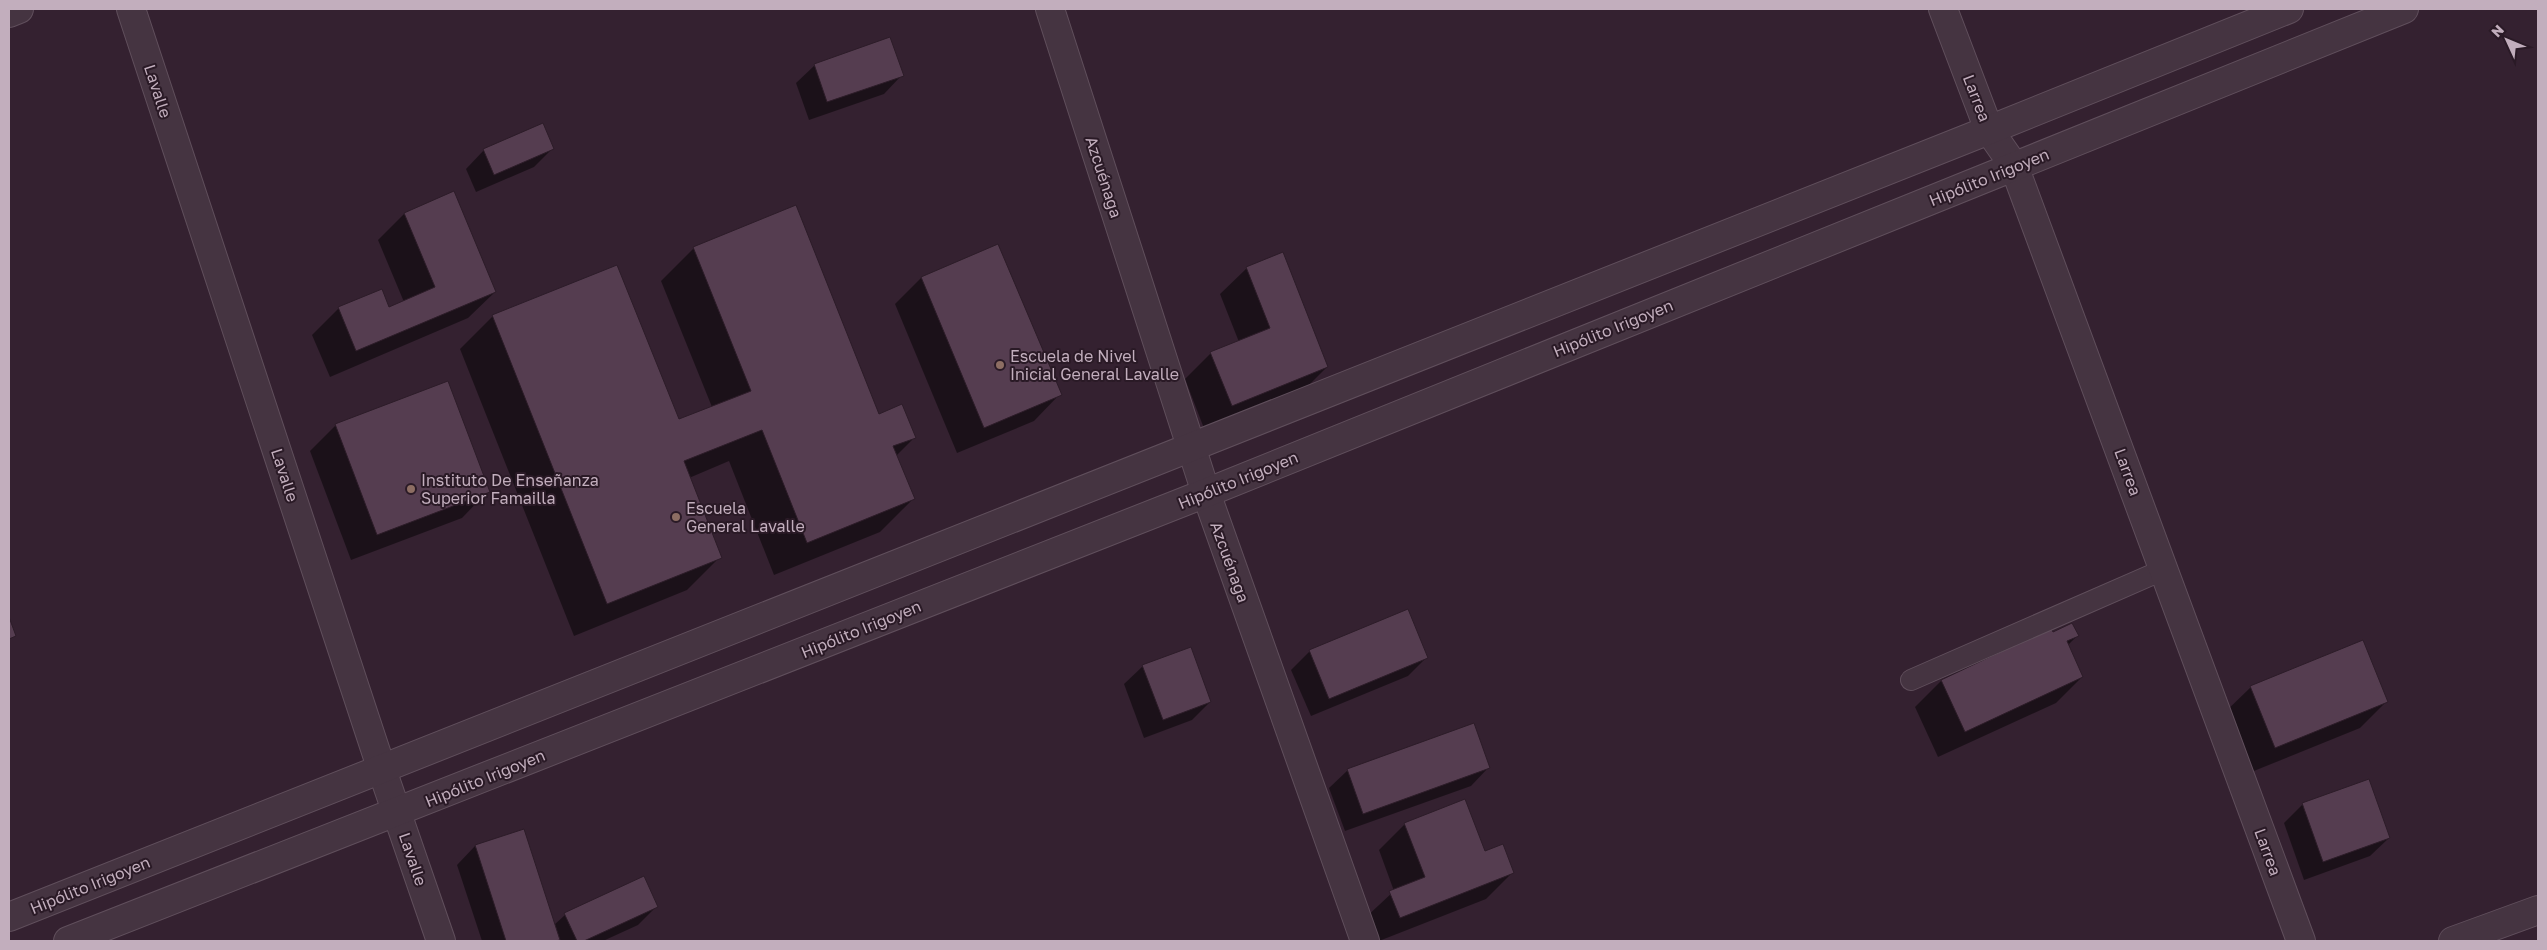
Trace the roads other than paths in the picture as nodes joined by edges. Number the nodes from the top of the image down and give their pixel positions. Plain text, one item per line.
1 (19, 9) edge
2 (131, 9) edge
3 (1050, 9) edge
4 (1943, 9) edge
5 (2289, 9) edge
6 (2404, 9) edge
7 (9, 13) edge
8 (1989, 130) junction
9 (2014, 166) junction
10 (1191, 448) junction
11 (1206, 493) junction
12 (2165, 569) junction
13 (1911, 680) dead end
14 (382, 770) junction
15 (397, 812) junction
16 (2538, 910) edge
17 (9, 917) edge
18 (68, 941) edge
19 (442, 941) edge
20 (1365, 941) edge
21 (2301, 941) edge
22 (2453, 941) edge

1 - 7 street
2 - 14 street, Lavalle
3 - 10 street, Azcuénaga
4 - 8 street, Larrea
5 - 8 street, Hipólito Irigoyen
6 - 9 street, Hipólito Irigoyen
8 - 9 street, Larrea
8 - 10 street, Hipólito Irigoyen
9 - 11 street, Hipólito Irigoyen
9 - 12 street, Larrea
10 - 11 street, Azcuénaga
10 - 14 street, Hipólito Irigoyen
11 - 15 street, Hipólito Irigoyen
11 - 20 street, Azcuénaga
12 - 13 lane
12 - 21 street, Larrea
14 - 15 street, Lavalle
14 - 17 street, Hipólito Irigoyen
15 - 18 street, Hipólito Irigoyen
15 - 19 street, Lavalle
16 - 22 street

